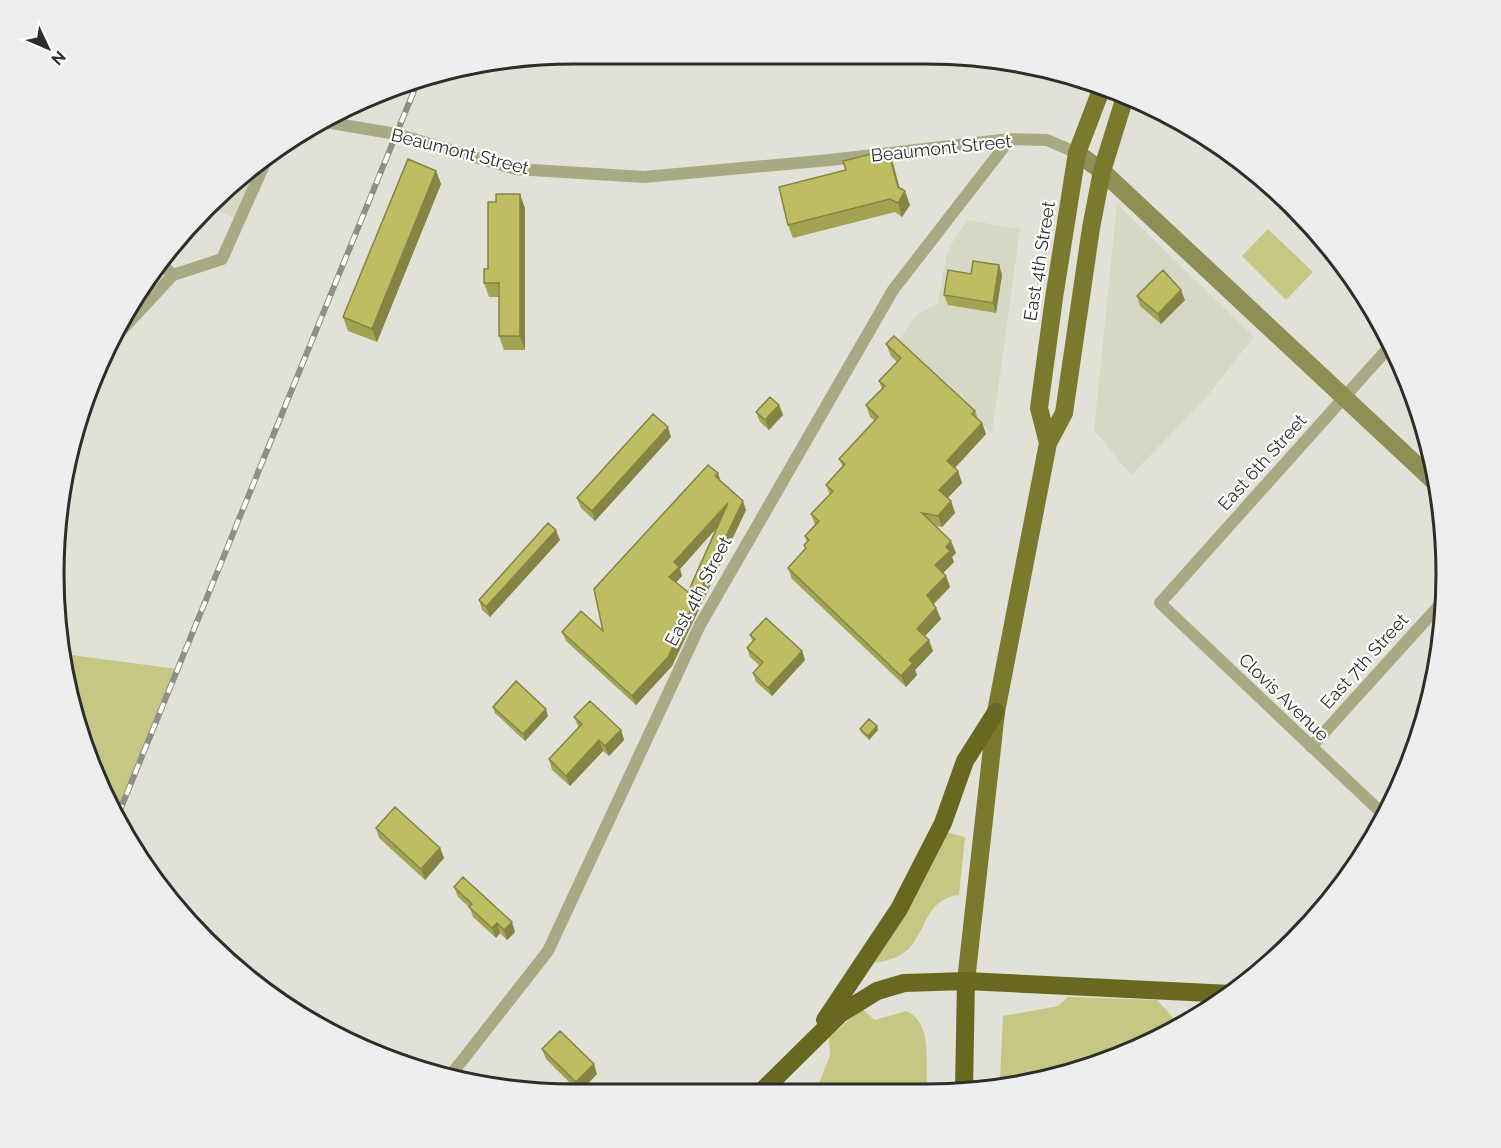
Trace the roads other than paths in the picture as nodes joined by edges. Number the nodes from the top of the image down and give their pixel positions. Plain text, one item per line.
1 (1099, 95) edge
2 (1123, 103) edge
3 (336, 124) edge
4 (1010, 139) junction
5 (1077, 153) junction
6 (1102, 171) junction
7 (261, 173) edge
8 (166, 269) edge
9 (173, 275) junction
10 (135, 316) edge
11 (1385, 351) edge
12 (1345, 395) junction
13 (1048, 443) junction
14 (1427, 474) edge
15 (1160, 603) joint
16 (1435, 609) edge
17 (996, 712) junction
18 (1311, 747) junction
19 (1378, 810) edge
20 (966, 981) junction
21 (1216, 993) edge
22 (814, 1037) junction
23 (455, 1069) edge
24 (964, 1082) edge
25 (769, 1084) edge

1 - 5 main road, East 4th Street
2 - 6 main road, East 4th Street
3 - 4 street, Beaumont Street
4 - 5 street, Beaumont Street
4 - 23 street, East 4th Street
5 - 6 street, Beaumont Street
5 - 13 main road, East 4th Street
6 - 12 street, Beaumont Street
6 - 13 main road, East 4th Street
7 - 9 street
8 - 9 street
9 - 10 street
11 - 12 street, East 6th Street
12 - 14 street, Beaumont Street
12 - 15 street, East 6th Street
13 - 17 main road, East 4th Street
15 - 18 street, Clovis Avenue
16 - 18 street, East 7th Street
17 - 20 main road, East 4th Street
17 - 22 highway
18 - 19 street, Clovis Avenue
20 - 21 highway
20 - 22 highway
20 - 24 highway, East 4th Street
22 - 25 highway

